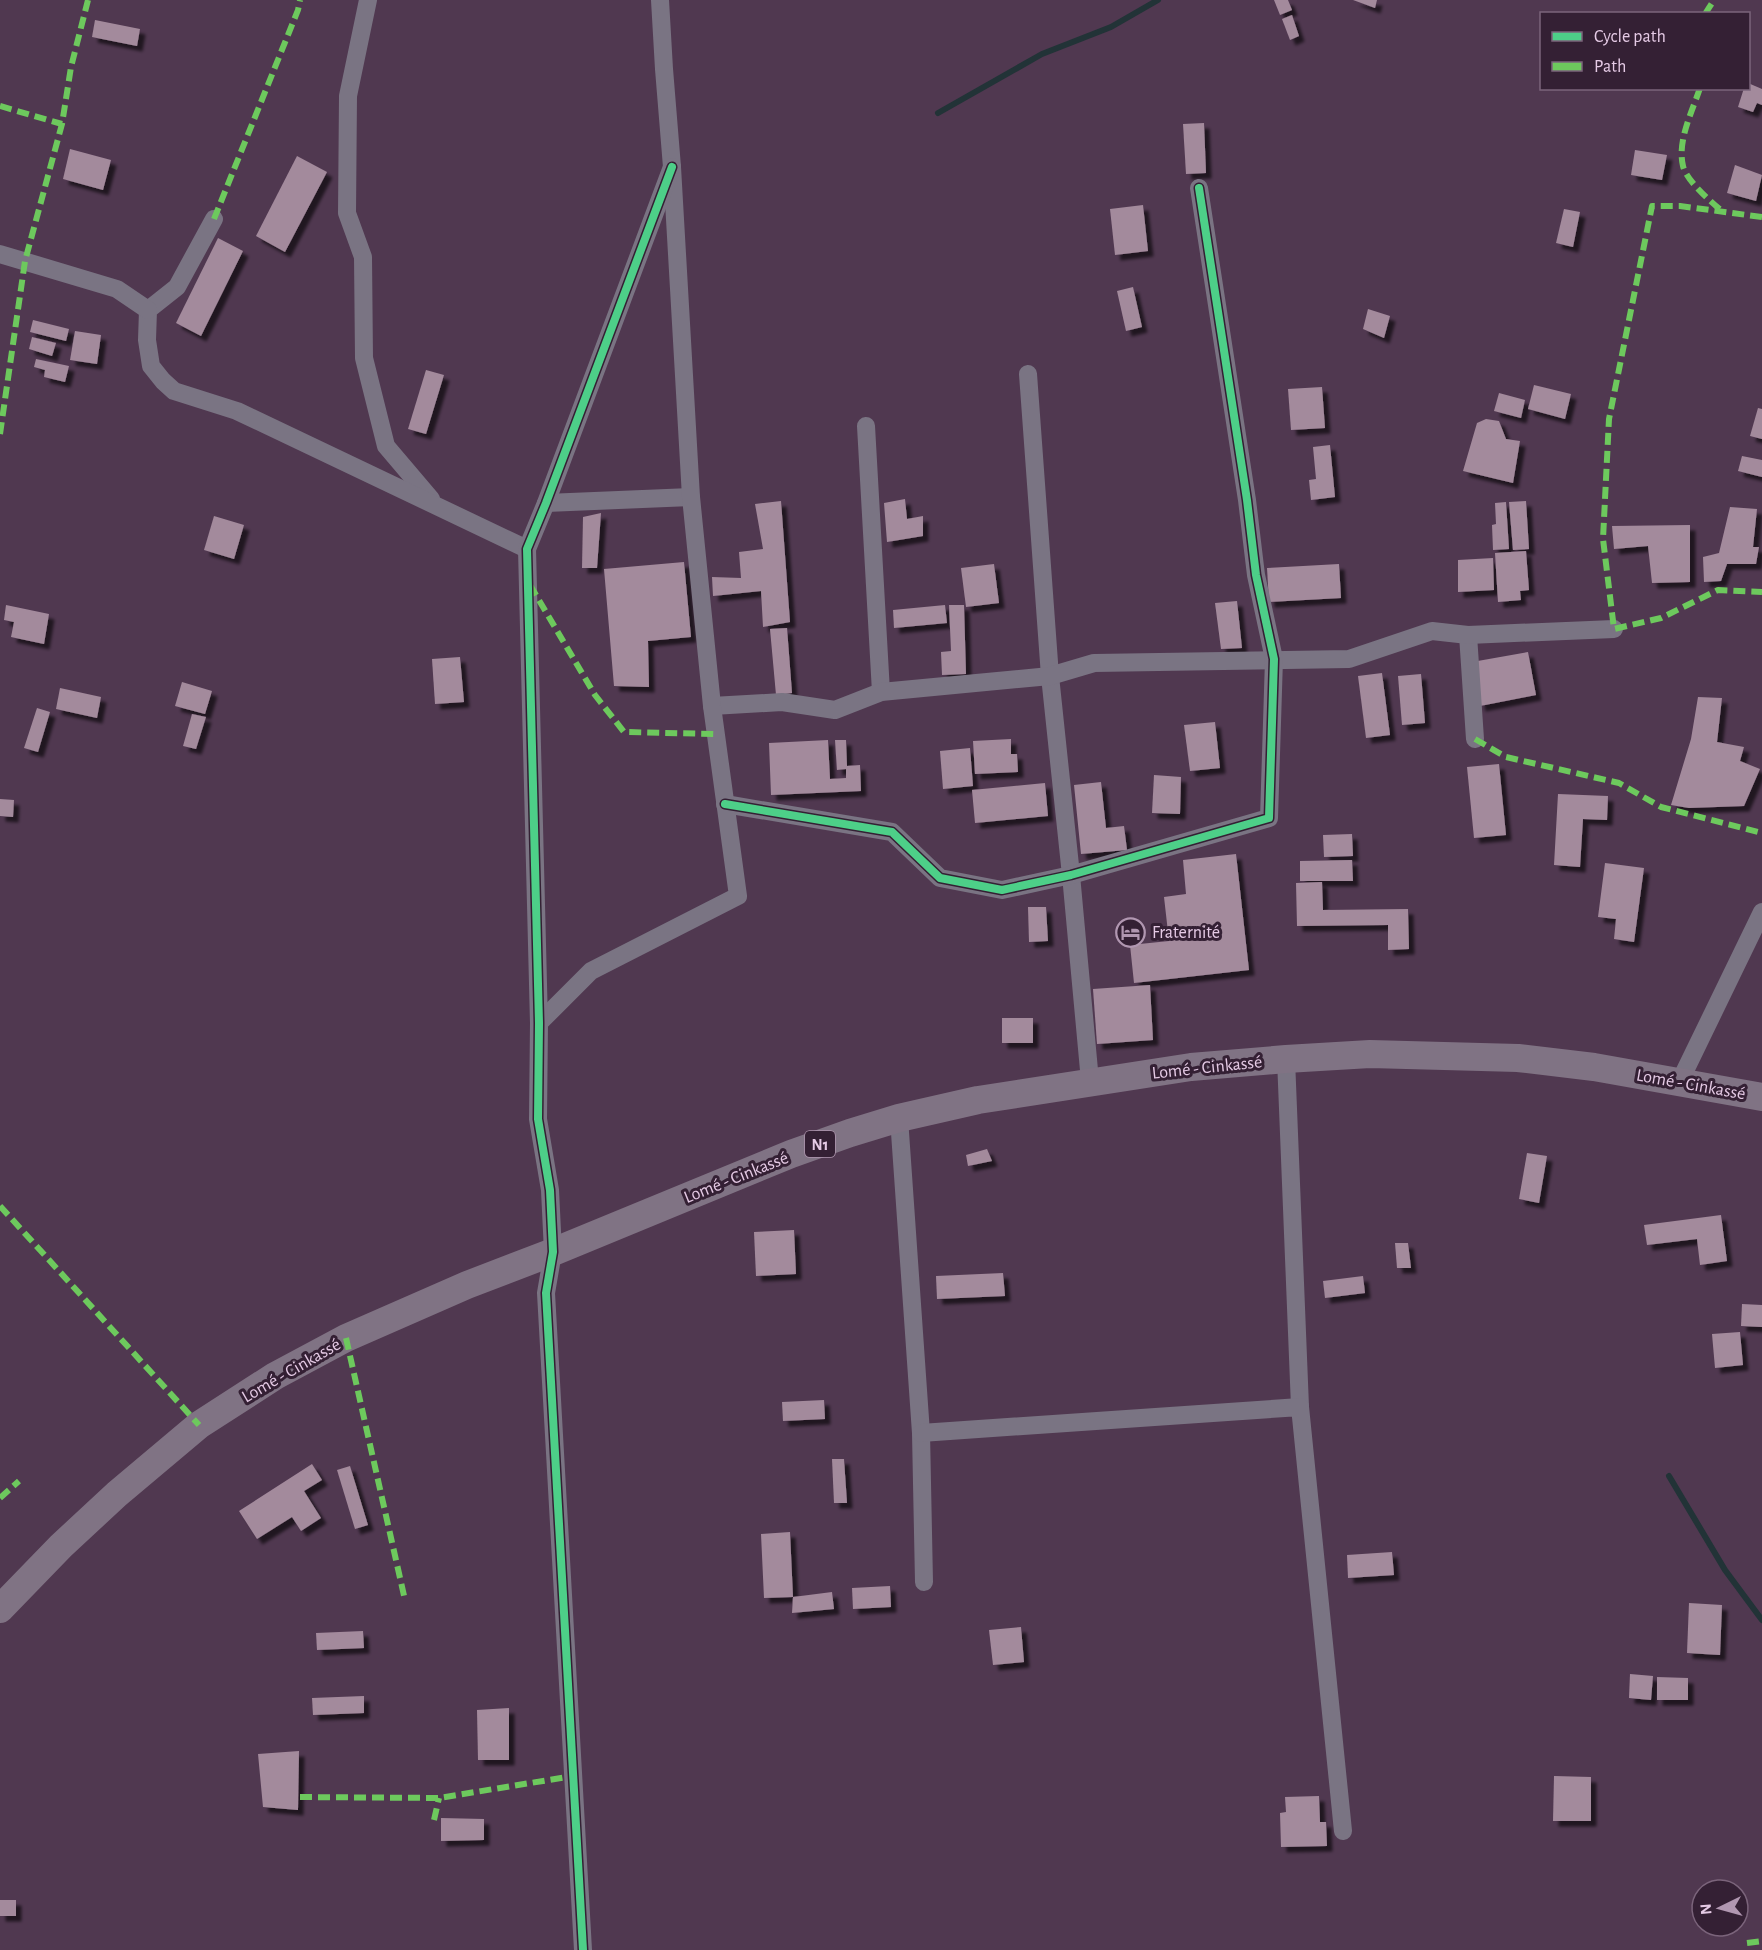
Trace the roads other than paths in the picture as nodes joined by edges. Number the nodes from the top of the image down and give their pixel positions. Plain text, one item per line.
1 (368, 0) edge
2 (660, 0) edge
3 (672, 167) junction
4 (1199, 188) dead end
5 (214, 219) dead end
6 (0, 254) edge
7 (148, 310) junction
8 (1028, 374) dead end
9 (866, 426) dead end
10 (691, 497) junction
11 (546, 503) junction
12 (436, 505) junction
13 (526, 549) junction
14 (1614, 629) dead end
15 (1468, 635) junction
16 (1274, 659) junction
17 (1050, 676) junction
18 (881, 692) junction
19 (712, 706) junction
20 (1475, 739) dead end
21 (725, 804) junction
22 (1071, 875) junction
23 (1762, 912) edge
24 (539, 1023) junction
25 (1286, 1059) junction
26 (1090, 1081) junction
27 (1680, 1081) junction
28 (1762, 1097) edge
29 (899, 1118) junction
30 (553, 1252) junction
31 (1300, 1407) junction
32 (921, 1433) junction
33 (924, 1582) dead end
34 (0, 1609) edge
35 (1343, 1831) dead end
36 (583, 1950) edge

1 - 12 street
2 - 3 street
3 - 10 street
3 - 11 street
4 - 16 street
5 - 7 street
6 - 7 street
7 - 12 street
8 - 17 street
9 - 18 street
10 - 11 street
10 - 19 street
11 - 13 street
12 - 13 street
13 - 24 street
14 - 15 street
15 - 16 street
15 - 20 street
16 - 17 street
16 - 22 street
17 - 18 street
17 - 22 street
18 - 19 street
19 - 21 street
21 - 22 street
21 - 24 street
22 - 26 street
23 - 27 street
24 - 30 street
25 - 26 highway, Lomé - Cinkassé / N1
25 - 27 highway, Lomé - Cinkassé / N1
25 - 31 street
26 - 29 highway, Lomé - Cinkassé / N1
27 - 28 highway, Lomé - Cinkassé / N1
29 - 30 highway, Lomé - Cinkassé / N1
29 - 32 street
30 - 34 highway, Lomé - Cinkassé / N1
30 - 36 street
31 - 32 street
31 - 35 street
32 - 33 street

